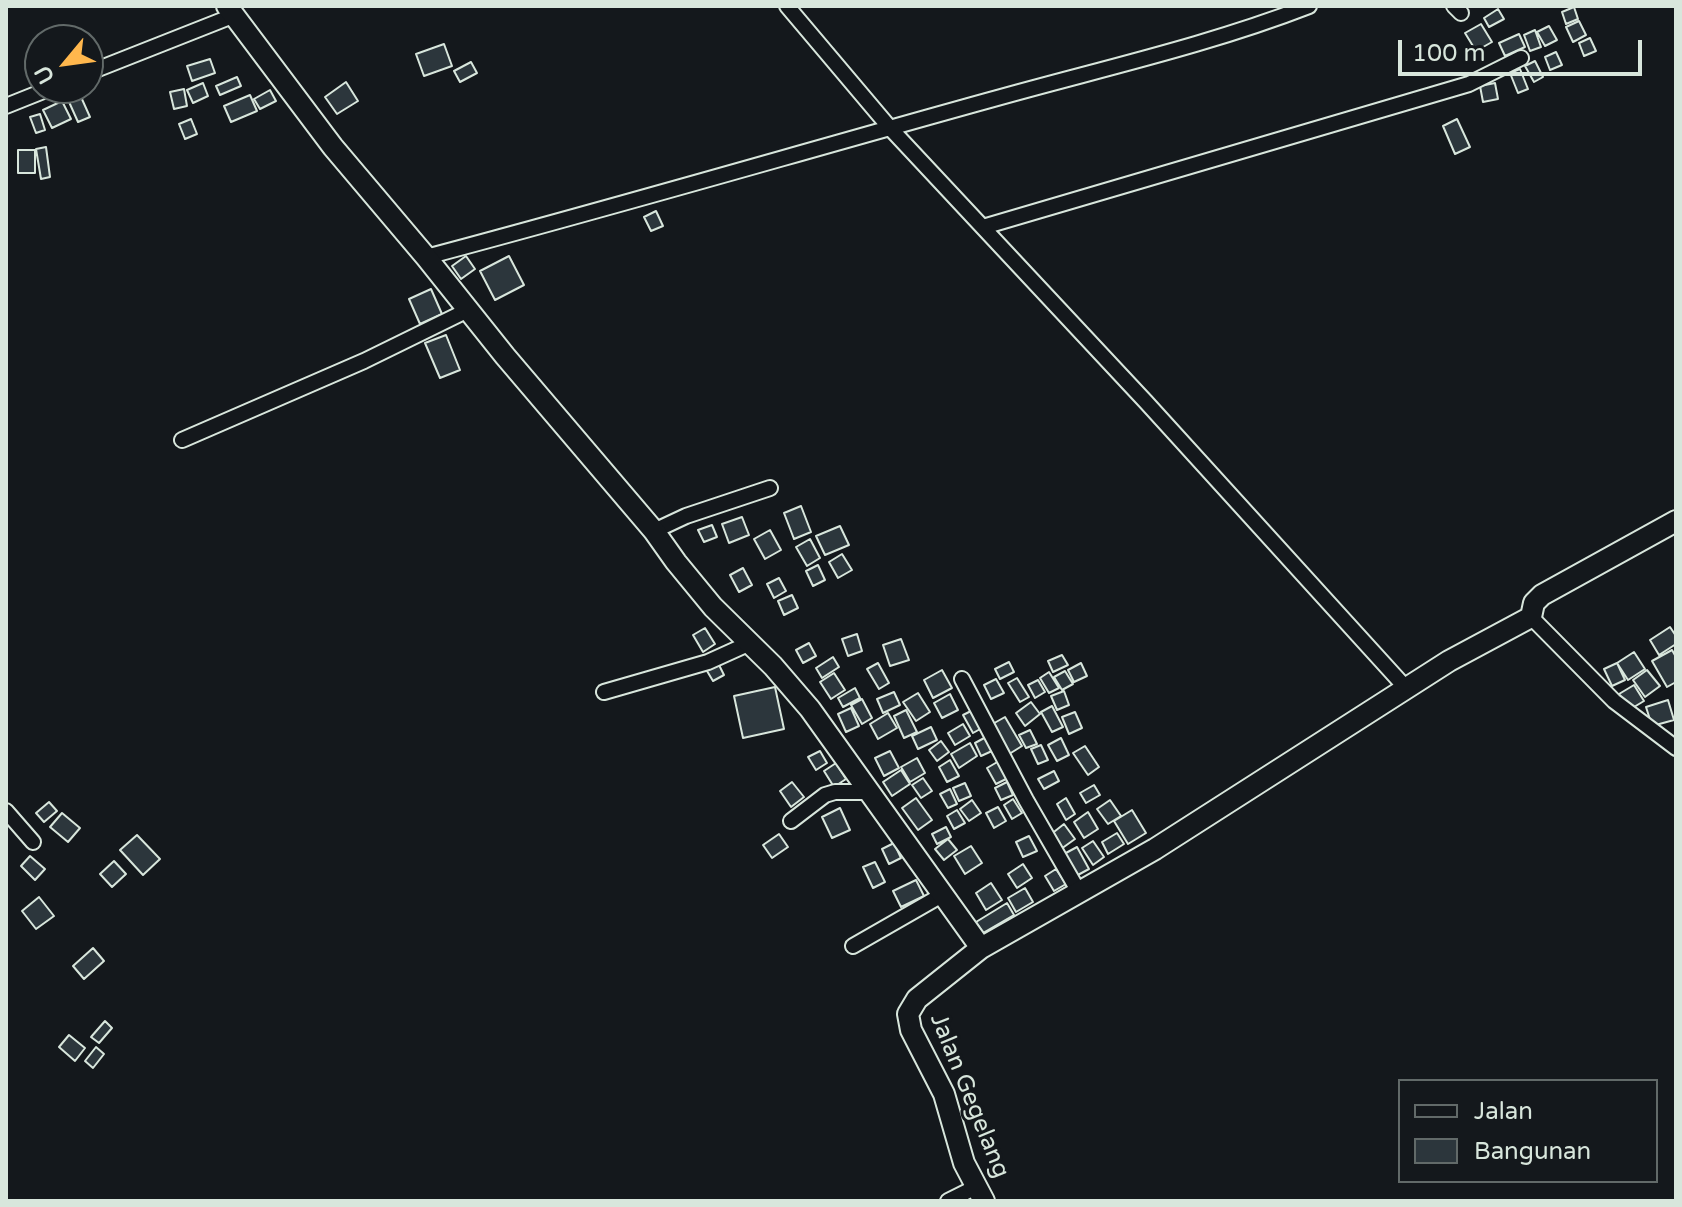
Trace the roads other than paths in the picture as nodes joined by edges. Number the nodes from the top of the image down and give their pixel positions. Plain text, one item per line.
1 (787, 6) edge
2 (1309, 6) edge
3 (231, 11) edge
4 (1521, 58) dead end
5 (104, 66) edge
6 (890, 128) junction
7 (983, 227) junction
8 (426, 257) junction
9 (468, 310) junction
10 (182, 440) dead end
11 (770, 488) dead end
12 (1676, 521) edge
13 (654, 531) junction
14 (1531, 617) junction
15 (750, 643) junction
16 (962, 679) dead end
17 (1406, 688) junction
18 (604, 692) dead end
19 (1676, 748) edge
20 (869, 792) junction
21 (6, 811) edge
22 (791, 821) dead end
23 (33, 842) dead end
24 (1079, 892) junction
25 (942, 895) junction
26 (853, 946) dead end
27 (981, 948) junction
28 (980, 1194) edge
29 (948, 1201) edge

1 - 6 street
2 - 6 street
3 - 5 street
3 - 8 street
4 - 7 street
6 - 7 street
6 - 8 street
7 - 17 street
8 - 9 street
9 - 10 street
9 - 13 street
11 - 13 street
12 - 14 street
13 - 15 street
14 - 17 street, Jalan Gegelang
14 - 19 street
15 - 18 street
15 - 20 street
16 - 24 street
17 - 24 street, Jalan Gegelang
20 - 22 street
20 - 25 street
21 - 23 street
24 - 27 street, Jalan Gegelang
25 - 26 street
25 - 27 street
27 - 28 street, Jalan Gegelang
28 - 29 street

